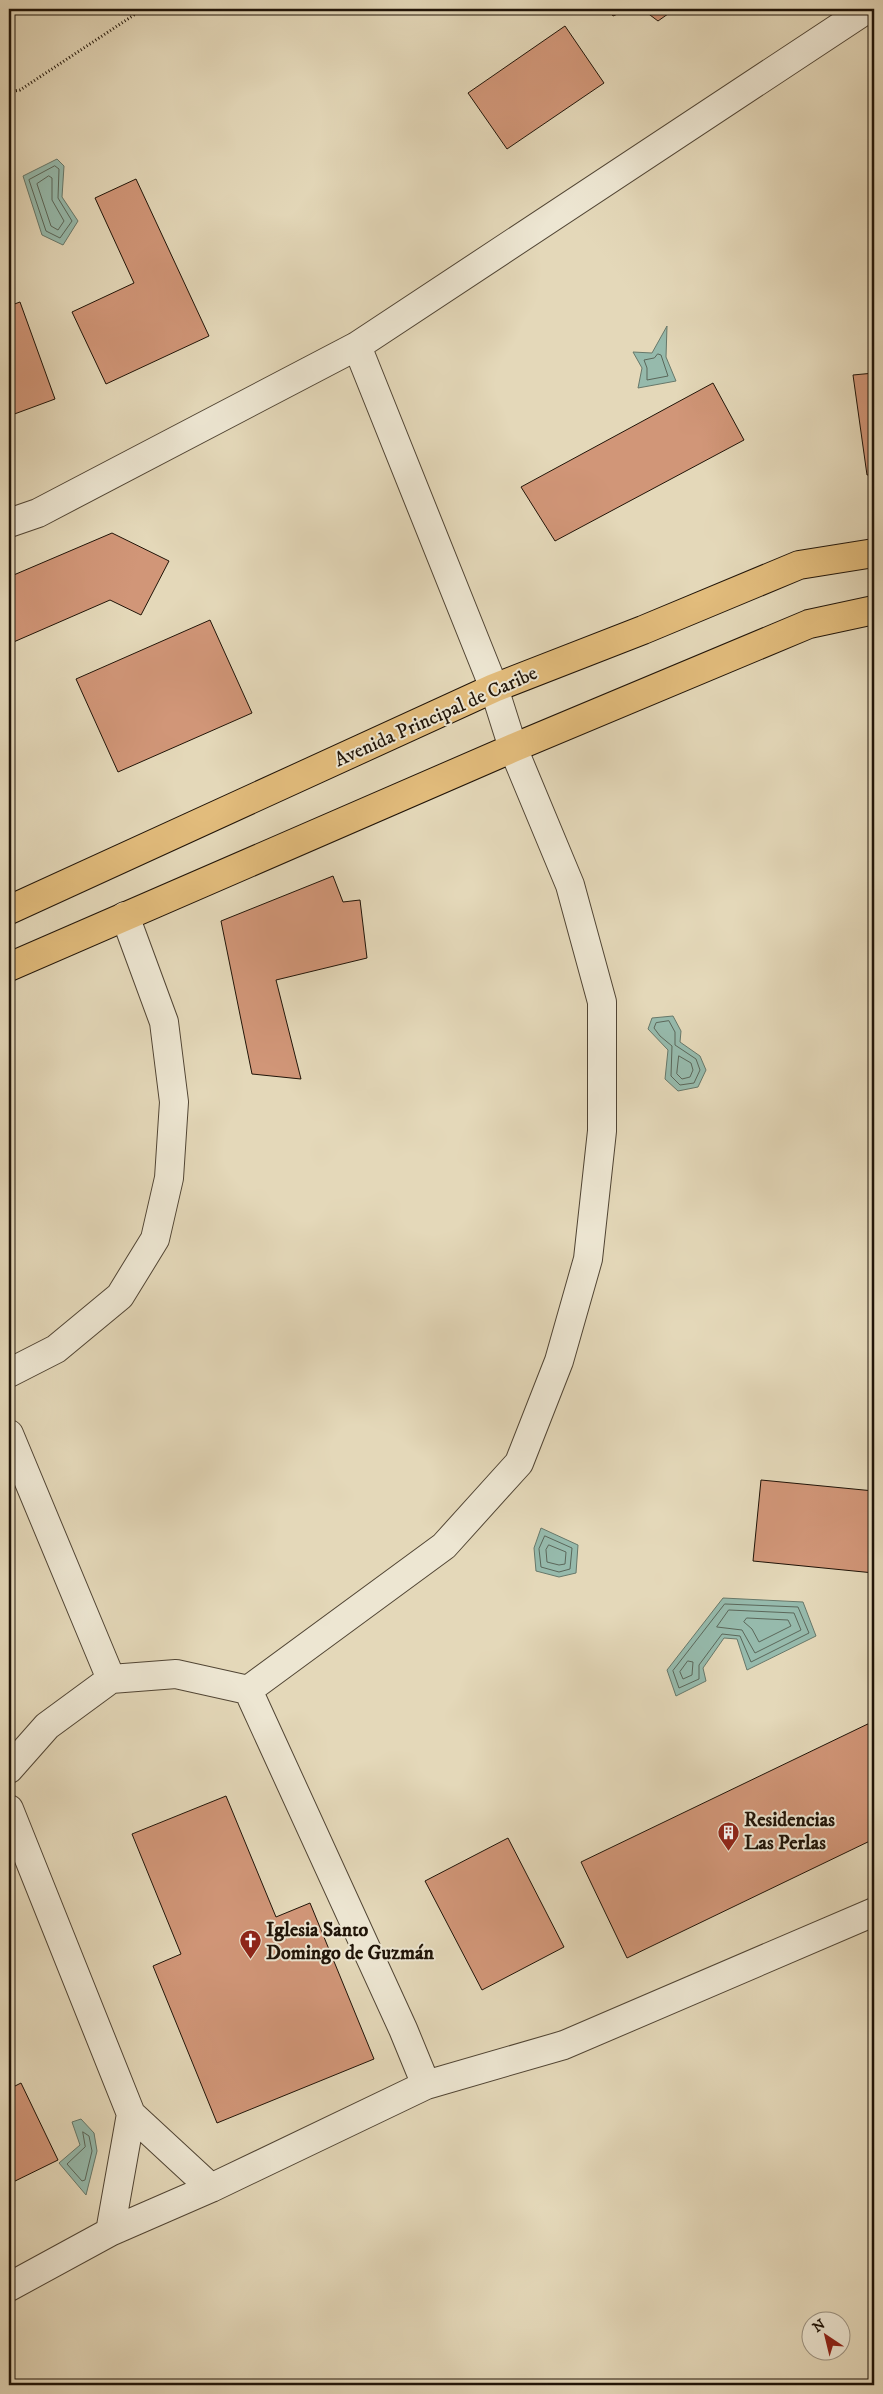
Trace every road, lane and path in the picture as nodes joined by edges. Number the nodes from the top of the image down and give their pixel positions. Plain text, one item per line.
1 (143, 9) edge
2 (867, 9) edge
3 (9, 92) edge
4 (357, 346) junction
5 (9, 523) edge
6 (874, 553) edge
7 (874, 610) edge
8 (494, 688) junction
9 (513, 748) junction
10 (9, 910) edge
11 (125, 916) junction
12 (9, 967) edge
13 (9, 1373) edge
14 (9, 1434) edge
15 (111, 1679) junction
16 (248, 1690) junction
17 (9, 1769) edge
18 (9, 1809) edge
19 (874, 1912) edge
20 (426, 2086) junction
21 (131, 2114) junction
22 (210, 2188) junction
23 (110, 2232) junction
24 (9, 2287) edge

1 - 3 path
2 - 4 street
4 - 5 street
4 - 8 street
6 - 8 main road, Avenida Principal de Caribe
7 - 9 main road
8 - 9 street
8 - 10 main road, Avenida Principal de Caribe
9 - 11 main road
9 - 16 street
11 - 12 main road
11 - 13 street
14 - 15 street
15 - 16 street
15 - 17 street
16 - 20 street
18 - 21 street
19 - 20 street
20 - 22 street
21 - 22 street
21 - 23 street
22 - 23 street
23 - 24 street

